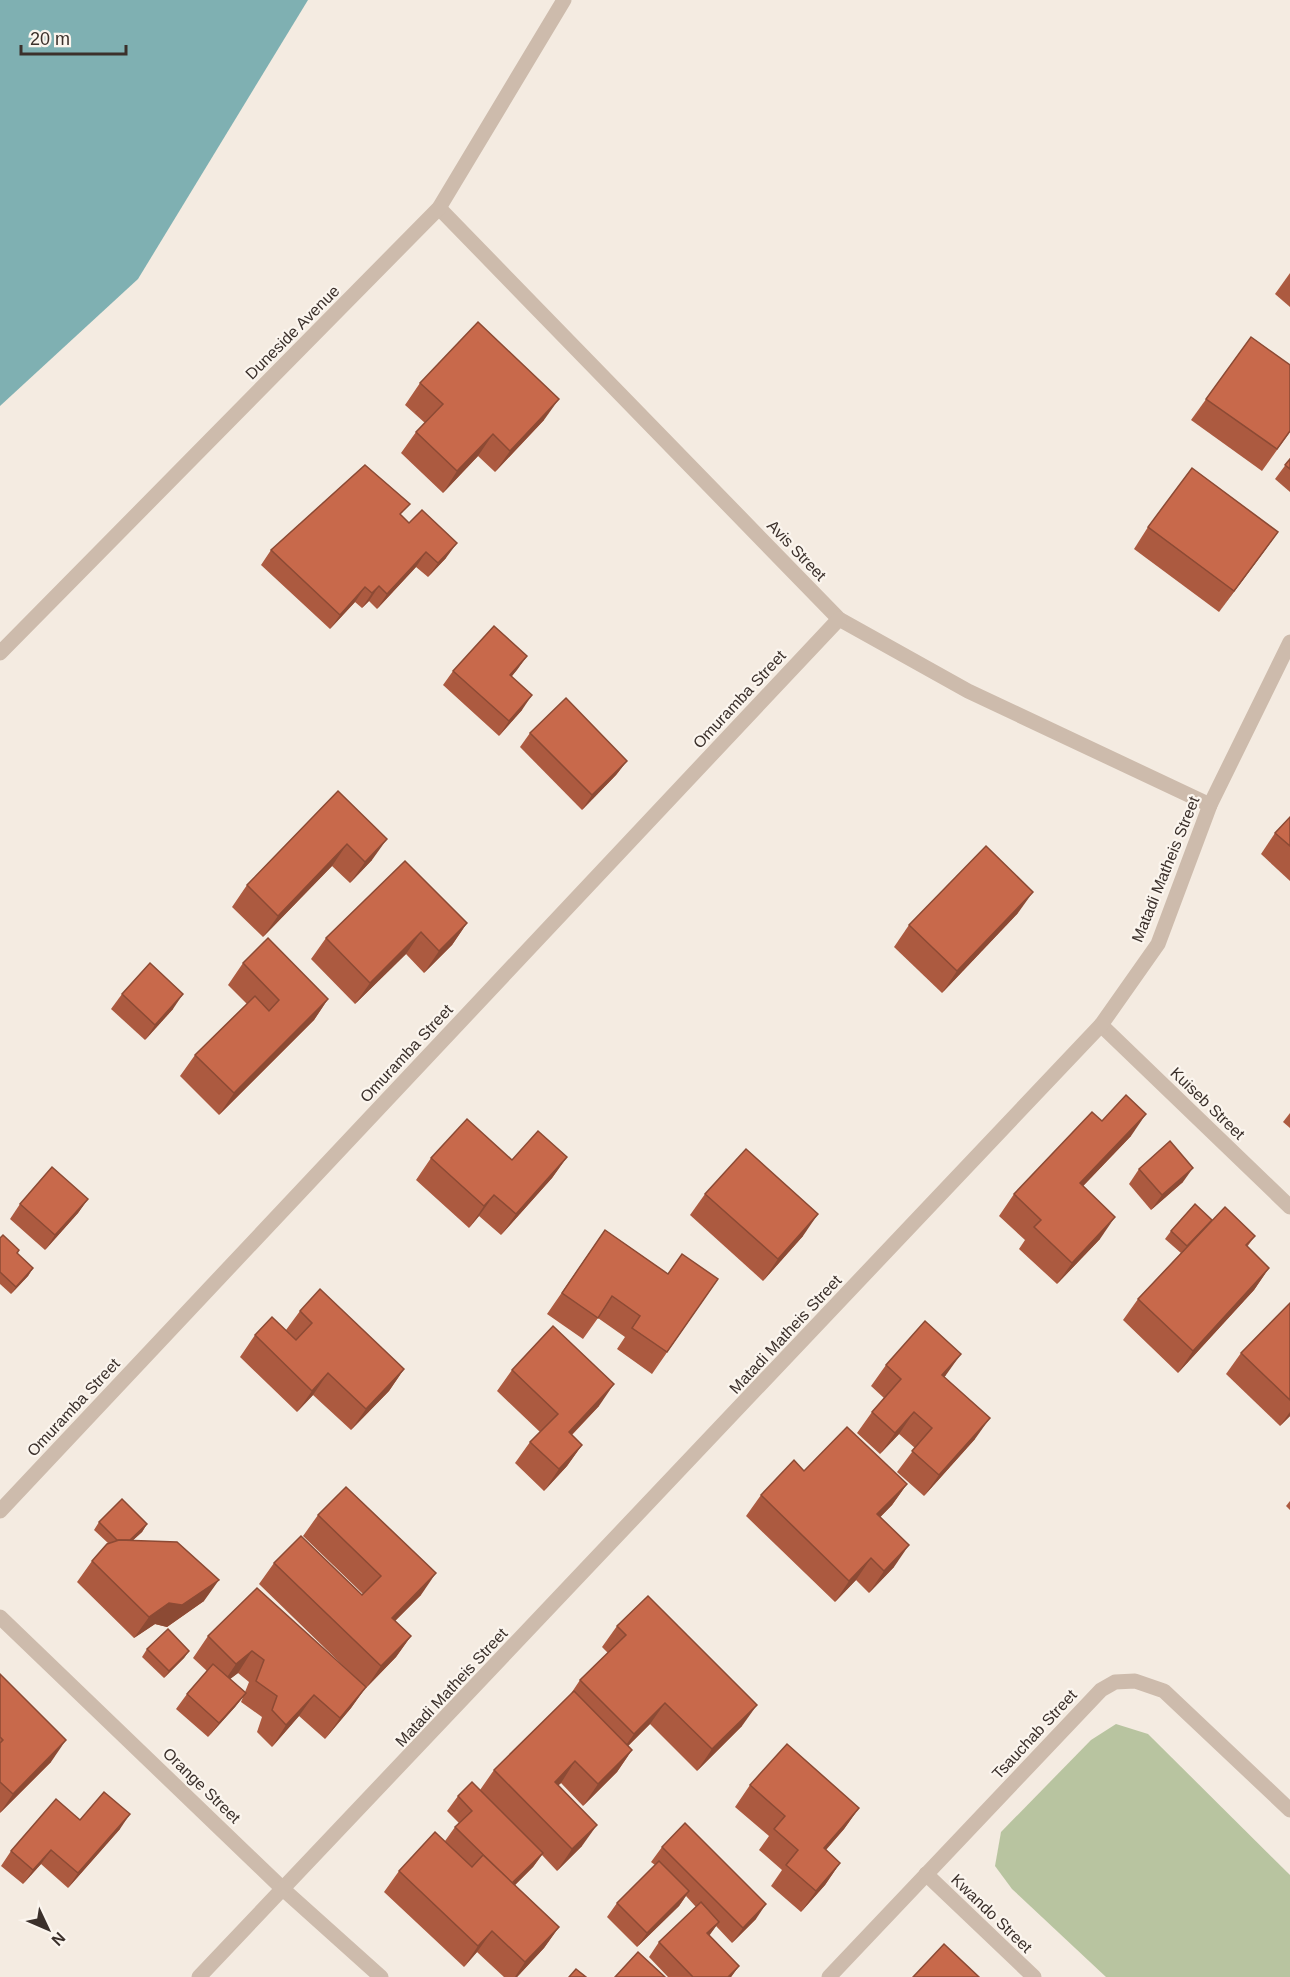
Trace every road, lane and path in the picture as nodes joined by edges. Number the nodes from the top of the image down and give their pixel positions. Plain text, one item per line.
1 (564, 0) edge
2 (439, 208) junction
3 (839, 619) junction
4 (1290, 642) edge
5 (0, 653) edge
6 (1210, 805) junction
7 (1101, 1025) junction
8 (1290, 1207) edge
9 (0, 1511) edge
10 (0, 1617) edge
11 (1290, 1810) edge
12 (926, 1875) junction
13 (284, 1890) junction
14 (199, 1977) edge
15 (381, 1977) edge
16 (829, 1977) edge
17 (1034, 1977) edge

1 - 2 street, Duneside Avenue
2 - 3 street, Avis Street
2 - 5 street, Duneside Avenue
3 - 6 street, Avis Street
3 - 9 street, Omuramba Street
4 - 6 street, Matadi Matheis Street
6 - 7 street, Matadi Matheis Street
7 - 8 street, Kuiseb Street
7 - 13 street, Matadi Matheis Street
10 - 13 street, Orange Street
11 - 12 street, Tsauchab Street
12 - 16 street, Tsauchab Street
12 - 17 street, Kwando Street
13 - 14 street, Matadi Matheis Street
13 - 15 street, Orange Street

